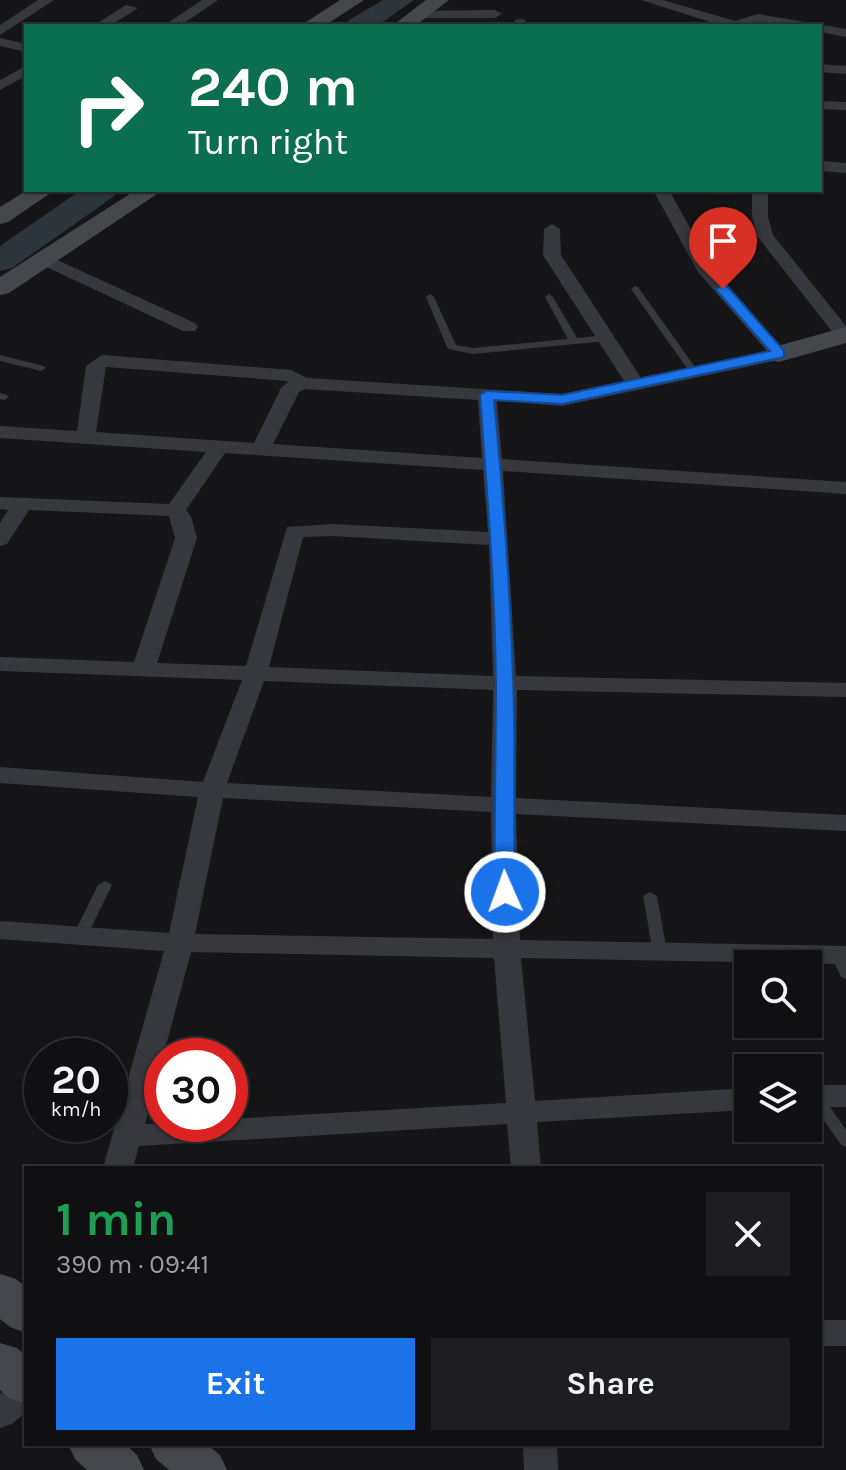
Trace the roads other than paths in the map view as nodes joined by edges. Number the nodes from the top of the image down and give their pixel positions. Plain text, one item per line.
1 (47, 0) edge
2 (211, 0) edge
3 (354, 0) edge
4 (439, 0) edge
5 (648, 0) edge
6 (131, 8) dead end
7 (495, 14) dead end
8 (410, 20) edge
9 (103, 24) edge
10 (173, 24) edge
11 (313, 24) edge
12 (727, 24) edge
13 (740, 24) edge
14 (797, 24) edge
15 (822, 28) edge
16 (0, 31) edge
17 (846, 33) edge
18 (0, 42) edge
19 (24, 48) edge
20 (822, 68) edge
21 (846, 70) edge
22 (24, 71) edge
23 (0, 86) edge
24 (822, 105) edge
25 (846, 106) edge
26 (822, 166) edge
27 (846, 168) edge
28 (41, 192) edge
29 (149, 192) edge
30 (662, 192) edge
31 (760, 192) edge
32 (4, 213) edge
33 (552, 229) dead end
34 (44, 259) junction
35 (0, 288) edge
36 (635, 289) dead end
37 (430, 297) dead end
38 (549, 297) dead end
39 (189, 327) dead end
40 (606, 338) junction
41 (845, 340) edge
42 (574, 341) junction
43 (779, 354) junction
44 (0, 358) edge
45 (41, 368) dead end
46 (694, 372) junction
47 (303, 383) junction
48 (635, 383) junction
49 (487, 395) junction
50 (0, 432) edge
51 (86, 437) junction
52 (220, 446) junction
53 (261, 448) junction
54 (493, 465) junction
55 (846, 488) edge
56 (0, 503) edge
57 (22, 504) junction
58 (175, 510) junction
59 (499, 539) junction
60 (0, 540) edge
61 (0, 664) edge
62 (143, 671) junction
63 (255, 675) junction
64 (505, 683) junction
65 (846, 690) edge
66 (0, 775) edge
67 (212, 790) junction
68 (503, 804) junction
69 (846, 823) edge
70 (105, 885) dead end
71 (650, 896) dead end
72 (0, 930) edge
73 (80, 936) junction
74 (180, 943) junction
75 (507, 950) junction
76 (660, 952) junction
77 (843, 962) edge
78 (822, 1096) edge
79 (846, 1096) edge
80 (734, 1100) edge
81 (822, 1110) edge
82 (522, 1112) junction
83 (128, 1136) joint
84 (846, 1141) edge
85 (126, 1142) edge
86 (119, 1166) edge
87 (526, 1166) edge
88 (0, 1292) edge
89 (24, 1312) edge
90 (822, 1333) edge
91 (846, 1333) edge
92 (0, 1362) edge
93 (24, 1382) edge
94 (24, 1394) edge
95 (0, 1414) edge
96 (94, 1446) edge
97 (175, 1446) edge
98 (540, 1446) edge
99 (120, 1470) edge
100 (203, 1470) edge
101 (541, 1470) edge

1 - 16 street
2 - 10 street
3 - 11 street
4 - 8 street
5 - 12 street
6 - 9 street
7 - 8 street
13 - 14 street
15 - 17 street
18 - 19 street
20 - 21 street
22 - 23 street
24 - 25 street
26 - 27 street
28 - 32 street
29 - 34 street
30 - 43 street
31 - 41 street
33 - 40 street
34 - 35 street
34 - 39 street
36 - 46 lane
37 - 42 lane
38 - 42 lane
40 - 42 lane
40 - 48 street
41 - 43 street
43 - 46 street
44 - 45 lane
46 - 48 street
47 - 49 street
47 - 51 street
47 - 53 street
48 - 49 street
49 - 54 street
50 - 51 street
51 - 52 street
52 - 53 street
52 - 58 street
53 - 54 street
54 - 55 street
54 - 59 street
56 - 57 street
57 - 58 street
57 - 60 street
58 - 62 street
59 - 63 street
59 - 64 street
61 - 62 street
62 - 63 street
63 - 64 street
63 - 67 street
64 - 65 street
64 - 68 street
66 - 67 street
67 - 68 street
67 - 74 street
68 - 69 street
68 - 75 street
70 - 73 lane
71 - 76 lane
72 - 73 street
73 - 74 street
74 - 75 street
74 - 83 street
75 - 76 street
75 - 82 street
76 - 77 street
78 - 79 street
80 - 82 street
81 - 84 lane
82 - 83 street
82 - 87 street
85 - 86 street
88 - 89 street
90 - 91 street
92 - 93 street
94 - 95 street
96 - 99 street
97 - 100 street
98 - 101 street

